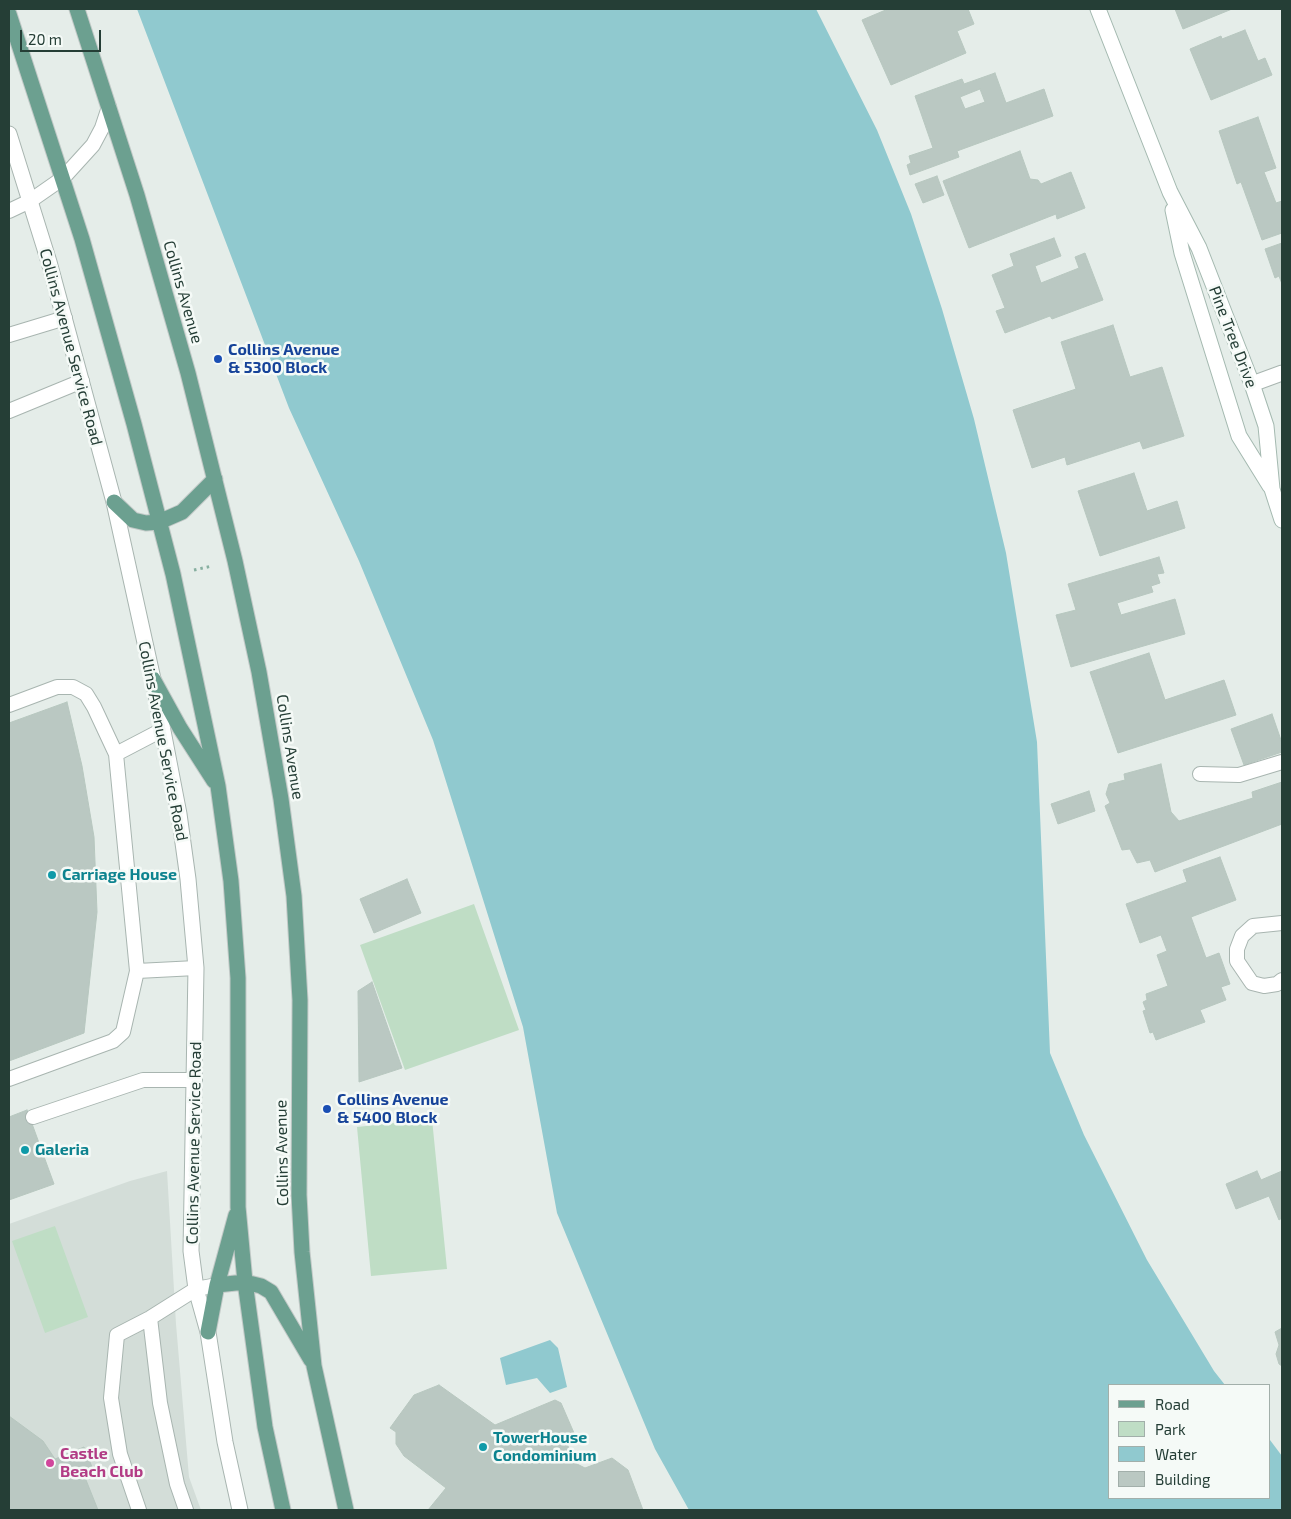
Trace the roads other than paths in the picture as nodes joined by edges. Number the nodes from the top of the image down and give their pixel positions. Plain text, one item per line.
1 (77, 9) edge
2 (1098, 9) edge
3 (9, 14) edge
4 (109, 107) junction
5 (9, 134) edge
6 (63, 178) junction
7 (1170, 192) junction
8 (30, 201) junction
9 (9, 211) edge
10 (65, 318) junction
11 (9, 334) edge
12 (1282, 373) edge
13 (82, 381) junction
14 (1252, 384) junction
15 (9, 411) edge
16 (216, 480) junction
17 (1272, 489) junction
18 (114, 502) junction
19 (1282, 520) edge
20 (159, 522) junction
21 (153, 679) junction
22 (9, 705) edge
23 (162, 730) junction
24 (116, 754) junction
25 (1282, 762) edge
26 (1200, 774) dead end
27 (218, 786) junction
28 (1282, 922) edge
29 (196, 968) junction
30 (137, 971) junction
31 (1282, 980) edge
32 (9, 1079) edge
33 (195, 1080) junction
34 (32, 1117) dead end
35 (238, 1207) junction
36 (245, 1282) junction
37 (217, 1285) junction
38 (196, 1289) junction
39 (150, 1318) junction
40 (208, 1332) junction
41 (314, 1366) junction
42 (139, 1510) edge
43 (186, 1510) edge
44 (240, 1510) edge
45 (283, 1510) edge
46 (346, 1510) edge

1 - 4 main road, Collins Avenue
2 - 7 street, Pine Tree Drive
3 - 6 main road
4 - 6 lane
4 - 16 main road, Collins Avenue
5 - 8 street, Collins Avenue Service Road
6 - 8 lane
6 - 20 main road
7 - 14 street, Pine Tree Drive
7 - 17 street, Pine Tree Drive
8 - 9 lane
8 - 10 street, Collins Avenue Service Road
10 - 11 lane
10 - 13 street, Collins Avenue Service Road
12 - 14 street
13 - 15 lane
13 - 18 street, Collins Avenue Service Road
14 - 17 street, Pine Tree Drive
16 - 20 main road
16 - 41 main road, Collins Avenue
17 - 19 street, Pine Tree Drive
18 - 20 main road
18 - 21 street, Collins Avenue Service Road
20 - 27 main road
21 - 23 street, Collins Avenue Service Road
21 - 27 main road
22 - 24 lane
23 - 24 lane
23 - 29 street, Collins Avenue Service Road
24 - 30 lane
25 - 26 lane
27 - 35 main road
28 - 31 lane
29 - 30 lane
29 - 33 street, Collins Avenue Service Road
30 - 32 lane
33 - 34 lane
33 - 38 street, Collins Avenue Service Road
35 - 36 main road
35 - 37 main road
36 - 37 main road
36 - 41 main road
36 - 45 main road
37 - 38 lane
37 - 40 main road
38 - 39 lane
38 - 40 street, Collins Avenue Service Road
39 - 42 lane
39 - 43 lane
40 - 44 street, Collins Avenue Service Road
41 - 46 main road, Collins Avenue

